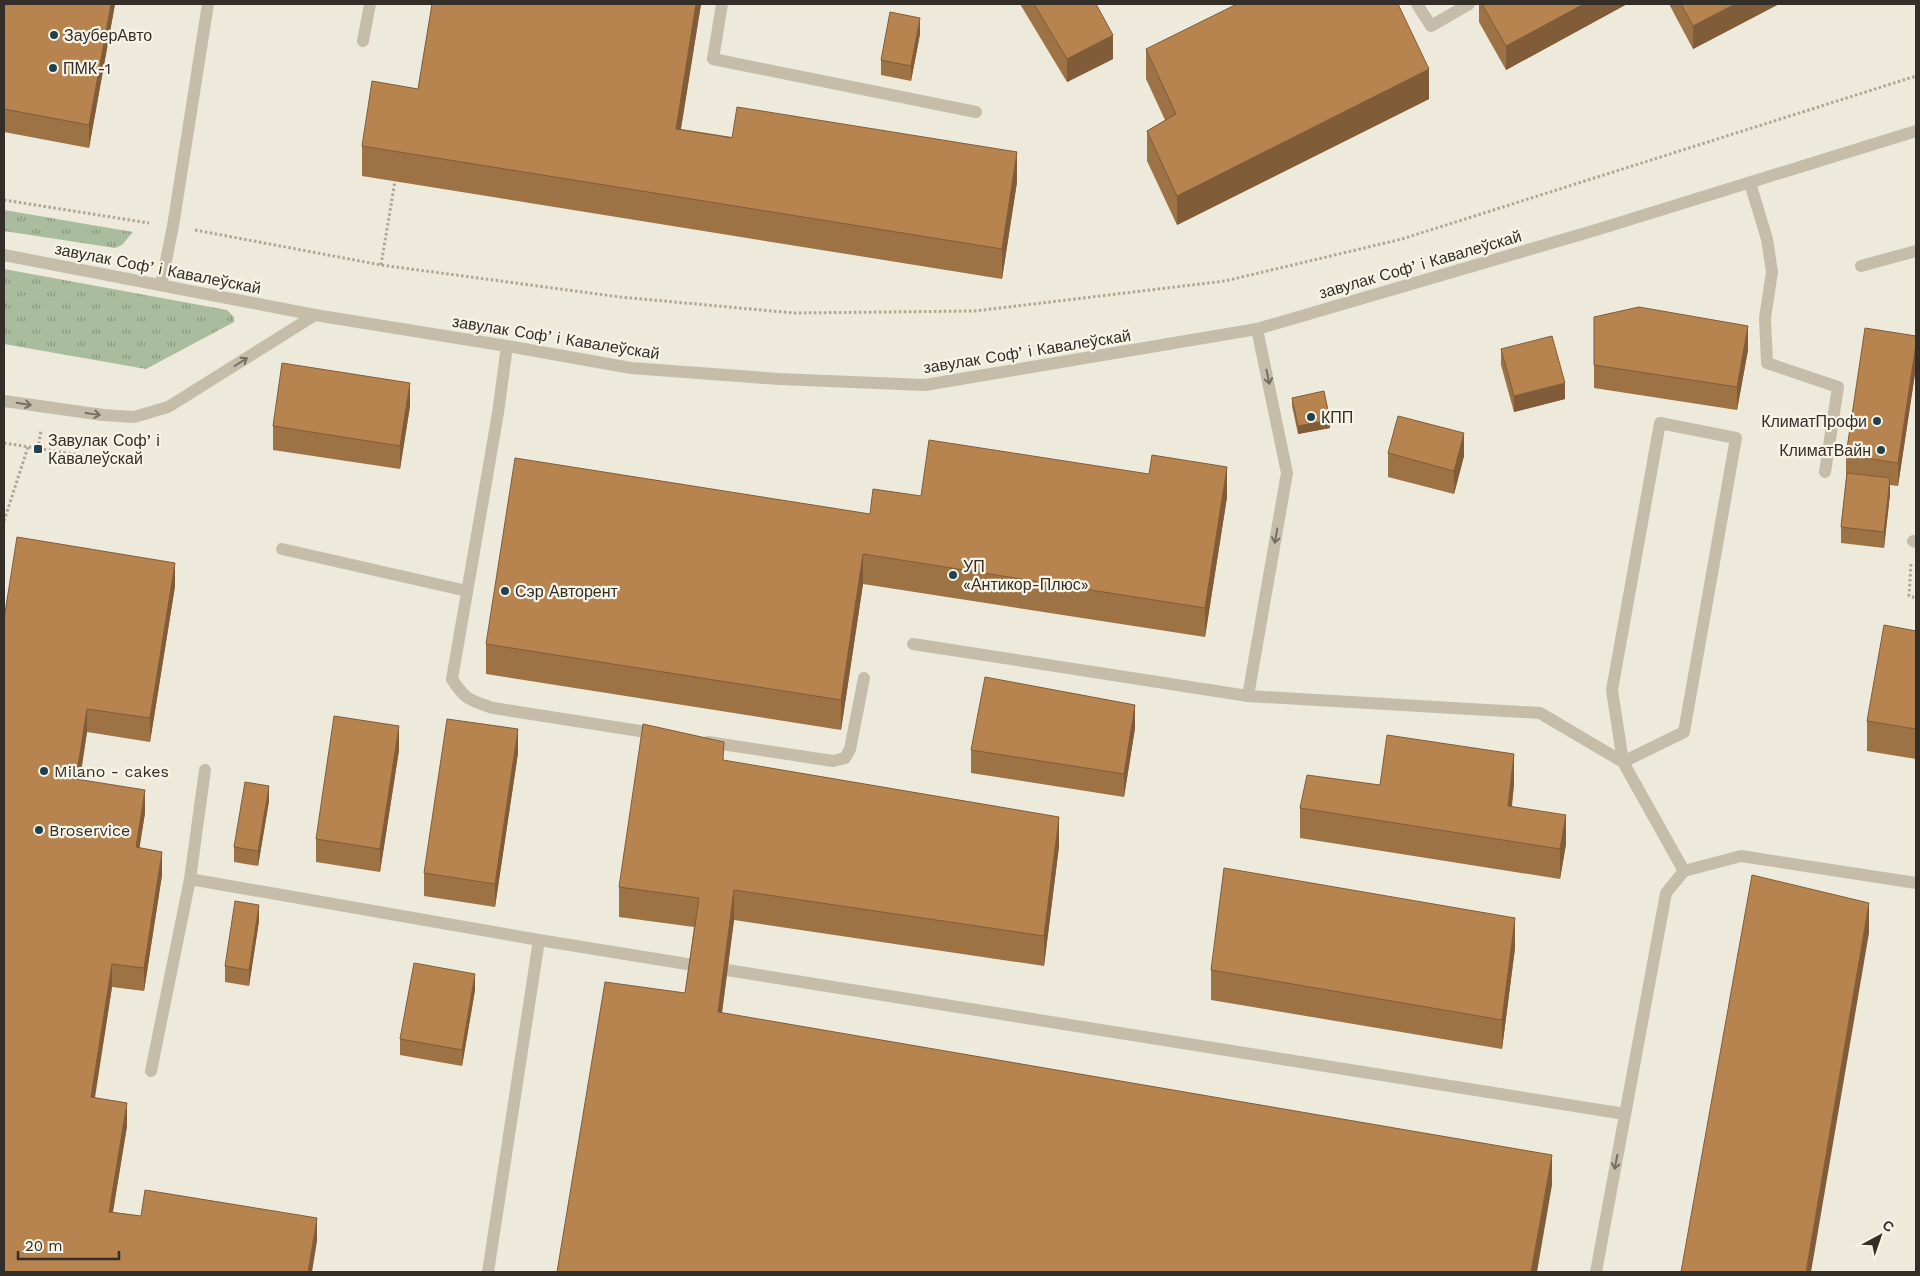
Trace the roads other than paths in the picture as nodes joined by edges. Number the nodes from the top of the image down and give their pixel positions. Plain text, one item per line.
1 (208, 4) edge
2 (370, 4) edge
3 (722, 4) edge
4 (1417, 4) edge
5 (1469, 4) edge
6 (363, 41) dead end
7 (976, 112) dead end
8 (1916, 131) edge
9 (1750, 183) junction
10 (1916, 251) edge
11 (4, 255) edge
12 (1861, 266) dead end
13 (162, 286) junction
14 (315, 315) junction
15 (1257, 329) junction
16 (507, 346) junction
17 (4, 401) edge
18 (1825, 472) dead end
19 (282, 549) dead end
20 (468, 591) junction
21 (913, 644) dead end
22 (864, 678) dead end
23 (1248, 696) junction
24 (668, 736) edge
25 (697, 740) edge
26 (1624, 762) junction
27 (205, 770) dead end
28 (1684, 871) junction
29 (190, 879) junction
30 (1916, 883) edge
31 (539, 940) junction
32 (693, 965) edge
33 (727, 970) edge
34 (151, 1071) dead end
35 (1625, 1114) junction
36 (488, 1272) edge
37 (1596, 1272) edge

1 - 13 street
2 - 6 street
3 - 7 street
4 - 5 street
8 - 9 street, завулак Софʼі Кавалеўскай
9 - 15 street, завулак Софʼі Кавалеўскай
9 - 18 street
10 - 12 street
11 - 13 street, завулак Софʼі Кавалеўскай
13 - 14 street, завулак Софʼі Кавалеўскай
14 - 16 street, завулак Софʼі Кавалеўскай
17 -> 14 street
15 - 16 street, завулак Софʼі Кавалеўскай
15 -> 23 street
16 - 20 street
19 - 20 street
20 - 24 street
21 - 23 street
22 - 25 street
23 - 26 street
26 - 26 street
26 - 28 street
27 - 29 street
28 - 30 street
28 - 35 street
29 - 31 street
29 - 34 street
31 - 32 street
31 - 36 street
33 - 35 street
35 -> 37 street

